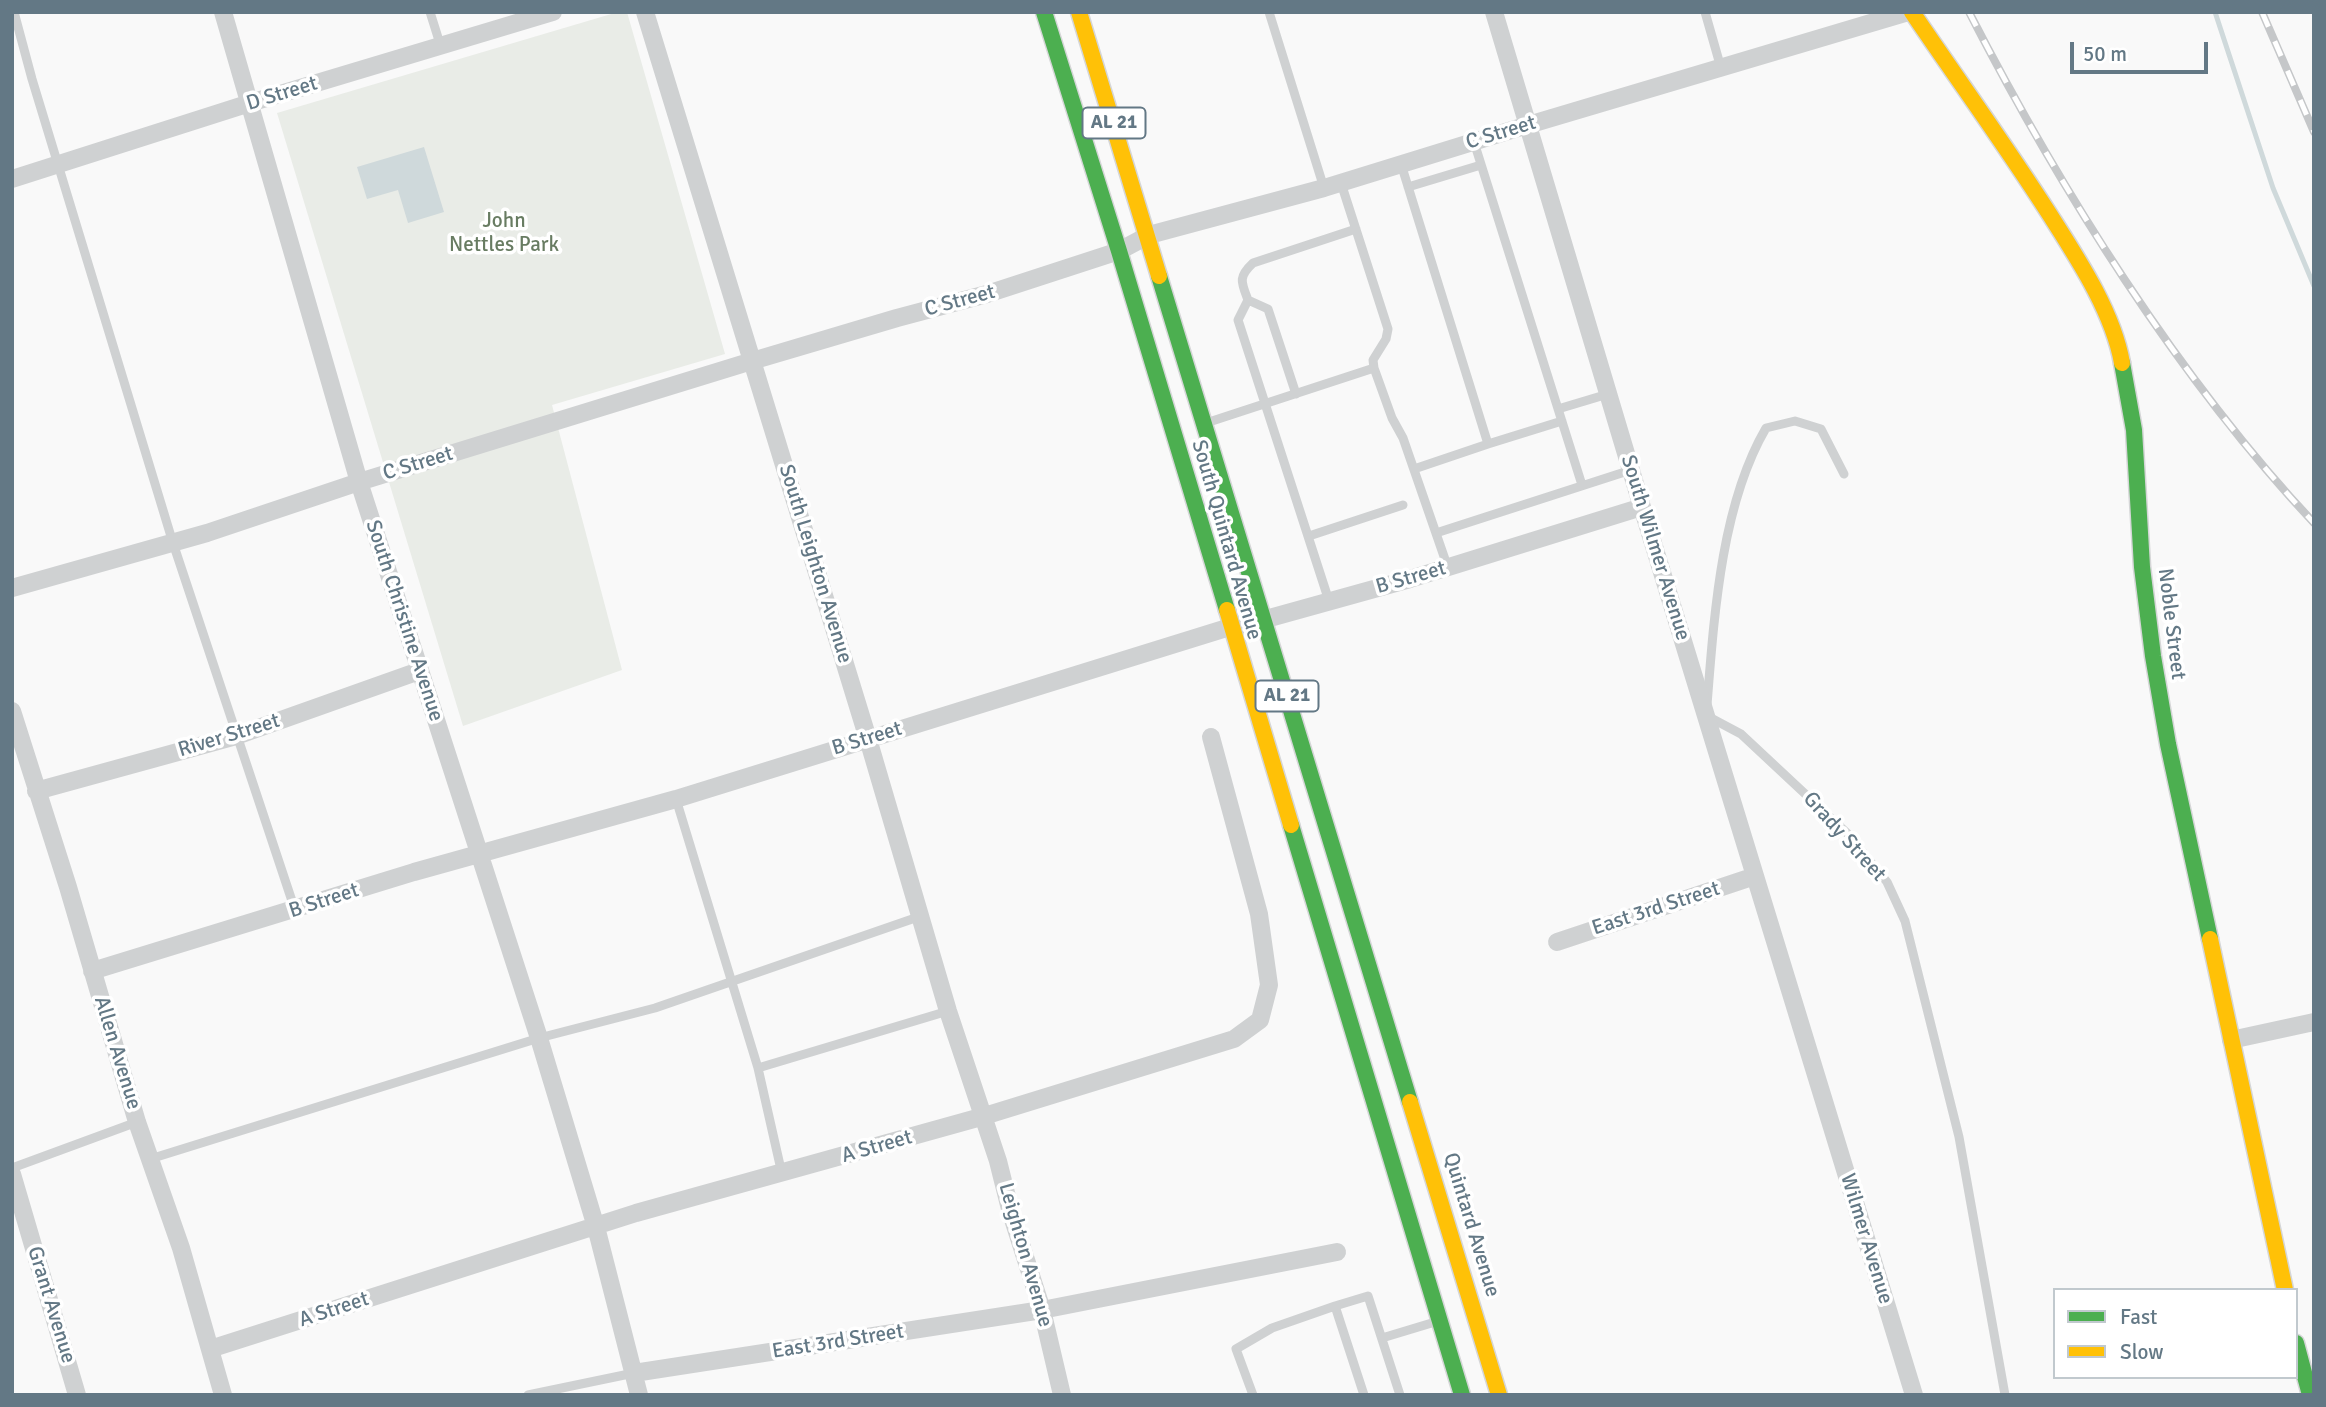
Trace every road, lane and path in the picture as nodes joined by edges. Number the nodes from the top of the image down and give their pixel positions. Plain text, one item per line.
1 (14, 12) edge
2 (223, 12) edge
3 (430, 12) edge
4 (553, 12) edge
5 (645, 12) edge
6 (1044, 12) edge
7 (1079, 12) edge
8 (1269, 12) edge
9 (1494, 12) edge
10 (1705, 12) edge
11 (1910, 12) edge
12 (441, 48) junction
13 (1721, 68) junction
14 (250, 103) junction
15 (1528, 125) junction
16 (1474, 142) junction
17 (1401, 164) junction
18 (59, 165) junction
19 (1481, 165) junction
20 (12, 179) edge
21 (1332, 186) junction
22 (1408, 187) junction
23 (1356, 229) junction
24 (1149, 234) junction
25 (1119, 251) junction
26 (1248, 300) junction
27 (752, 361) junction
28 (1374, 368) junction
29 (1296, 394) junction
30 (1608, 394) junction
31 (1266, 403) junction
32 (1558, 409) junction
33 (1562, 421) junction
34 (1203, 423) junction
35 (1488, 444) junction
36 (1414, 469) junction
37 (1631, 470) junction
38 (1844, 474) dead end
39 (359, 482) junction
40 (1582, 485) junction
41 (1403, 505) dead end
42 (1642, 507) junction
43 (1436, 533) junction
44 (1309, 536) junction
45 (173, 542) junction
46 (1448, 568) junction
47 (12, 588) edge
48 (1329, 601) junction
49 (1266, 619) junction
50 (1230, 627) junction
51 (419, 671) junction
52 (12, 711) edge
53 (1707, 716) junction
54 (236, 736) junction
55 (1211, 737) dead end
56 (868, 739) junction
57 (36, 791) junction
58 (676, 799) junction
59 (479, 853) junction
60 (1755, 876) junction
61 (295, 910) junction
62 (921, 916) junction
63 (1557, 942) dead end
64 (92, 971) junction
65 (733, 982) junction
66 (948, 1011) junction
67 (2314, 1022) edge
68 (539, 1038) junction
69 (2231, 1040) junction
70 (758, 1068) junction
71 (1401, 1068) joint
72 (1818, 1083) joint
73 (981, 1117) junction
74 (138, 1122) junction
75 (150, 1159) junction
76 (12, 1168) edge
77 (12, 1174) edge
78 (782, 1174) junction
79 (596, 1227) junction
80 (1337, 1252) dead end
81 (2285, 1288) edge
82 (1335, 1306) junction
83 (1042, 1310) junction
84 (1440, 1321) junction
85 (1382, 1338) junction
86 (210, 1349) junction
87 (2298, 1351) edge
88 (634, 1373) junction
89 (78, 1395) edge
90 (223, 1395) edge
91 (528, 1395) edge
92 (639, 1395) edge
93 (1062, 1395) edge
94 (1253, 1395) edge
95 (1364, 1395) edge
96 (1401, 1395) edge
97 (1462, 1395) edge
98 (1499, 1395) edge
99 (1914, 1395) edge
100 (2005, 1395) edge
101 (2309, 1395) edge

1 - 18 lane
2 - 14 street, South Christine Avenue
3 - 12 lane
4 - 12 street, D Street
5 - 27 street, South Leighton Avenue
6 - 25 main road, South Quintard Avenue / AL 21
7 - 24 main road, South Quintard Avenue / AL 21
8 - 21 lane
9 - 15 street, South Wilmer Avenue
10 - 13 lane
11 - 13 street, C Street
11 - 69 main road, Noble Street
12 - 14 street, D Street
13 - 15 street, C Street
14 - 18 street, D Street
14 - 39 street, South Christine Avenue
15 - 16 street, C Street
15 - 30 street, South Wilmer Avenue
16 - 17 street, C Street
16 - 19 lane
17 - 21 street, C Street
17 - 22 lane
18 - 20 street, D Street
18 - 45 lane
19 - 22 lane
19 - 32 lane
21 - 23 lane
21 - 24 street, C Street
22 - 35 lane
23 - 26 lane
23 - 28 lane
24 - 25 street, C Street
24 - 34 main road, South Quintard Avenue / AL 21
25 - 27 street, C Street
25 - 50 main road, South Quintard Avenue / AL 21
26 - 29 lane
26 - 31 lane
27 - 39 street, C Street
27 - 56 street, South Leighton Avenue
28 - 29 lane
28 - 36 lane
29 - 31 lane
30 - 32 lane
30 - 37 street, South Wilmer Avenue
31 - 34 lane
31 - 44 lane
32 - 33 lane
33 - 35 lane
33 - 40 lane
34 - 49 main road, South Quintard Avenue / AL 21
35 - 36 lane
36 - 43 lane
37 - 40 lane
37 - 42 street, South Wilmer Avenue
38 - 53 lane
39 - 45 street, C Street
39 - 51 street, South Christine Avenue
40 - 43 lane
41 - 44 lane
42 - 46 street, B Street
42 - 53 street, South Wilmer Avenue
43 - 46 lane
44 - 48 lane
45 - 47 street, C Street
45 - 54 lane
46 - 48 street, B Street
48 - 49 street, B Street
49 - 50 street, B Street
49 - 71 main road, South Quintard Avenue / AL 21
50 - 56 street, B Street
50 - 84 main road, South Quintard Avenue / AL 21
51 - 54 street, River Street
51 - 59 street, South Christine Avenue
52 - 57 street, Allen Avenue
53 - 60 street, South Wilmer Avenue
53 - 100 lane, Grady Street
54 - 57 street, River Street
54 - 61 lane
55 - 73 street, A Street
56 - 58 street, B Street
56 - 62 street, South Leighton Avenue
57 - 64 street, Allen Avenue
58 - 59 street, B Street
58 - 65 lane
59 - 61 street, B Street
59 - 68 street, South Christine Avenue
60 - 63 street, East 3rd Street
60 - 72 street, South Wilmer Avenue
61 - 64 street, B Street
62 - 65 lane
62 - 66 street, South Leighton Avenue
64 - 74 street, Allen Avenue
65 - 68 lane
65 - 70 lane
66 - 70 lane
66 - 73 street, South Leighton Avenue
67 - 69 street
68 - 75 lane
68 - 79 street, South Christine Avenue
69 - 81 main road, Noble Street
70 - 78 lane
71 - 98 main road, Quintard Avenue / AL 21
72 - 99 street, Wilmer Avenue
73 - 78 street, A Street
73 - 83 street, Leighton Avenue
74 - 75 street, Allen Avenue
74 - 76 lane
75 - 86 street, Allen Avenue
77 - 89 street, Grant Avenue
78 - 79 street, A Street
79 - 86 street, A Street
79 - 88 street, South Christine Avenue
80 - 83 street, East 3rd Street
82 - 85 lane
82 - 94 lane
82 - 95 lane
83 - 88 street, East 3rd Street
83 - 93 street, Leighton Avenue
84 - 85 lane
84 - 97 main road, AL 21
85 - 96 lane
86 - 90 street, Allen Avenue
87 - 101 main road
88 - 91 lane
88 - 92 street, South Christine Avenue

